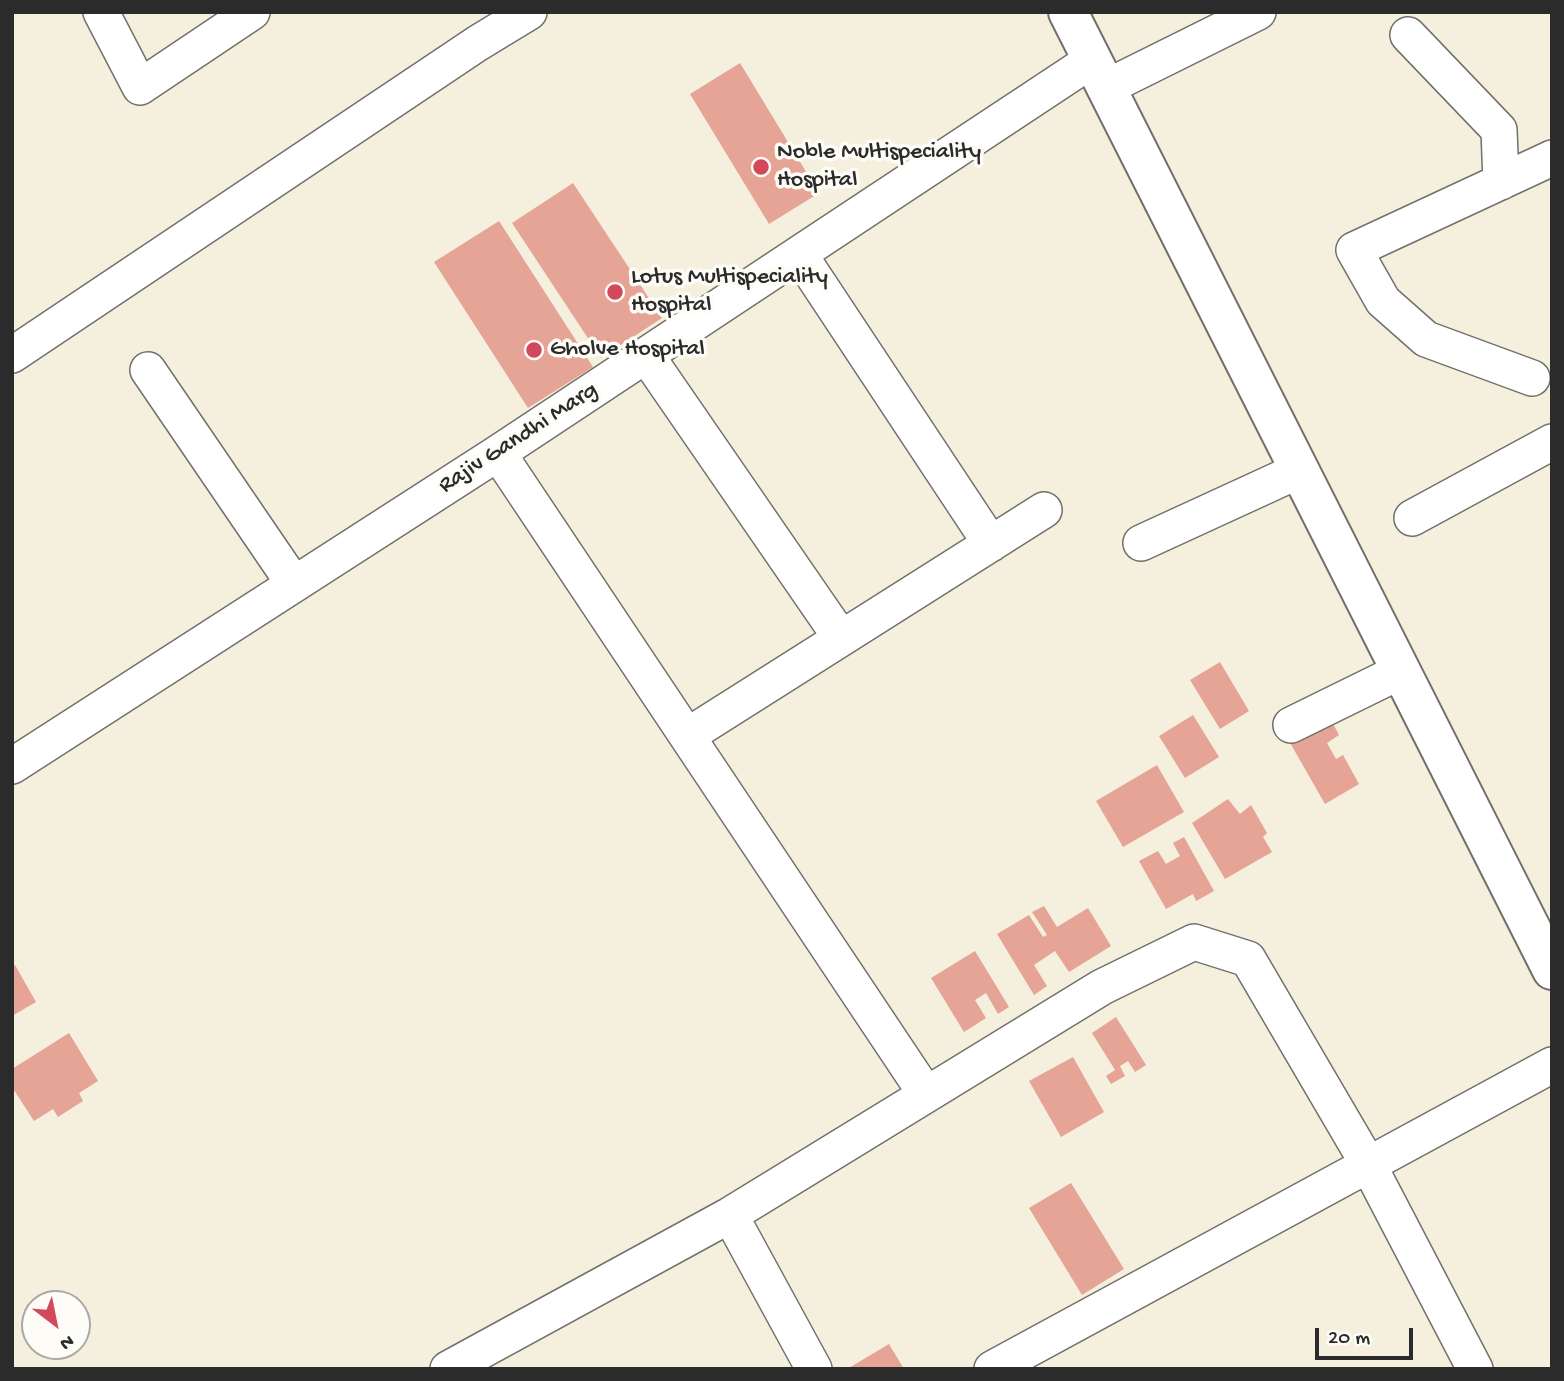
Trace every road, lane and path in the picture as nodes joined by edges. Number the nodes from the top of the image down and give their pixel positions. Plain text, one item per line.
1 (101, 12) edge
2 (252, 12) edge
3 (529, 12) edge
4 (1068, 12) edge
5 (1258, 12) edge
6 (1408, 35) dead end
7 (1099, 74) junction
8 (1552, 158) edge
9 (1501, 182) junction
10 (799, 254) junction
11 (12, 355) edge
12 (646, 355) junction
13 (148, 370) dead end
14 (1532, 378) dead end
15 (1549, 451) edge
16 (498, 453) junction
17 (1300, 470) junction
18 (1044, 510) dead end
19 (1412, 518) dead end
20 (1141, 543) dead end
21 (991, 544) junction
22 (294, 584) junction
23 (841, 638) junction
24 (1401, 671) junction
25 (1291, 725) dead end
26 (687, 736) junction
27 (12, 766) edge
28 (1552, 970) edge
29 (1552, 1065) edge
30 (926, 1094) junction
31 (1368, 1164) junction
32 (730, 1215) junction
33 (448, 1369) edge
34 (814, 1369) edge
35 (992, 1369) edge
36 (1475, 1369) edge

1 - 2 street
3 - 11 street
4 - 7 street
5 - 7 street, Rajiv Gandhi Marg
6 - 9 street
7 - 10 street, Rajiv Gandhi Marg
7 - 17 street
8 - 9 street
9 - 14 street
10 - 12 street, Rajiv Gandhi Marg
10 - 21 street
12 - 16 street, Rajiv Gandhi Marg
12 - 23 street
13 - 22 street
15 - 19 street
16 - 22 street, Rajiv Gandhi Marg
16 - 26 street
17 - 20 street
17 - 24 street
18 - 21 street
21 - 23 street
22 - 27 street, Rajiv Gandhi Marg
23 - 26 street
24 - 25 street
24 - 28 street
26 - 30 street
29 - 31 street
30 - 31 street
30 - 32 street
31 - 35 street
31 - 36 street
32 - 33 street
32 - 34 street

